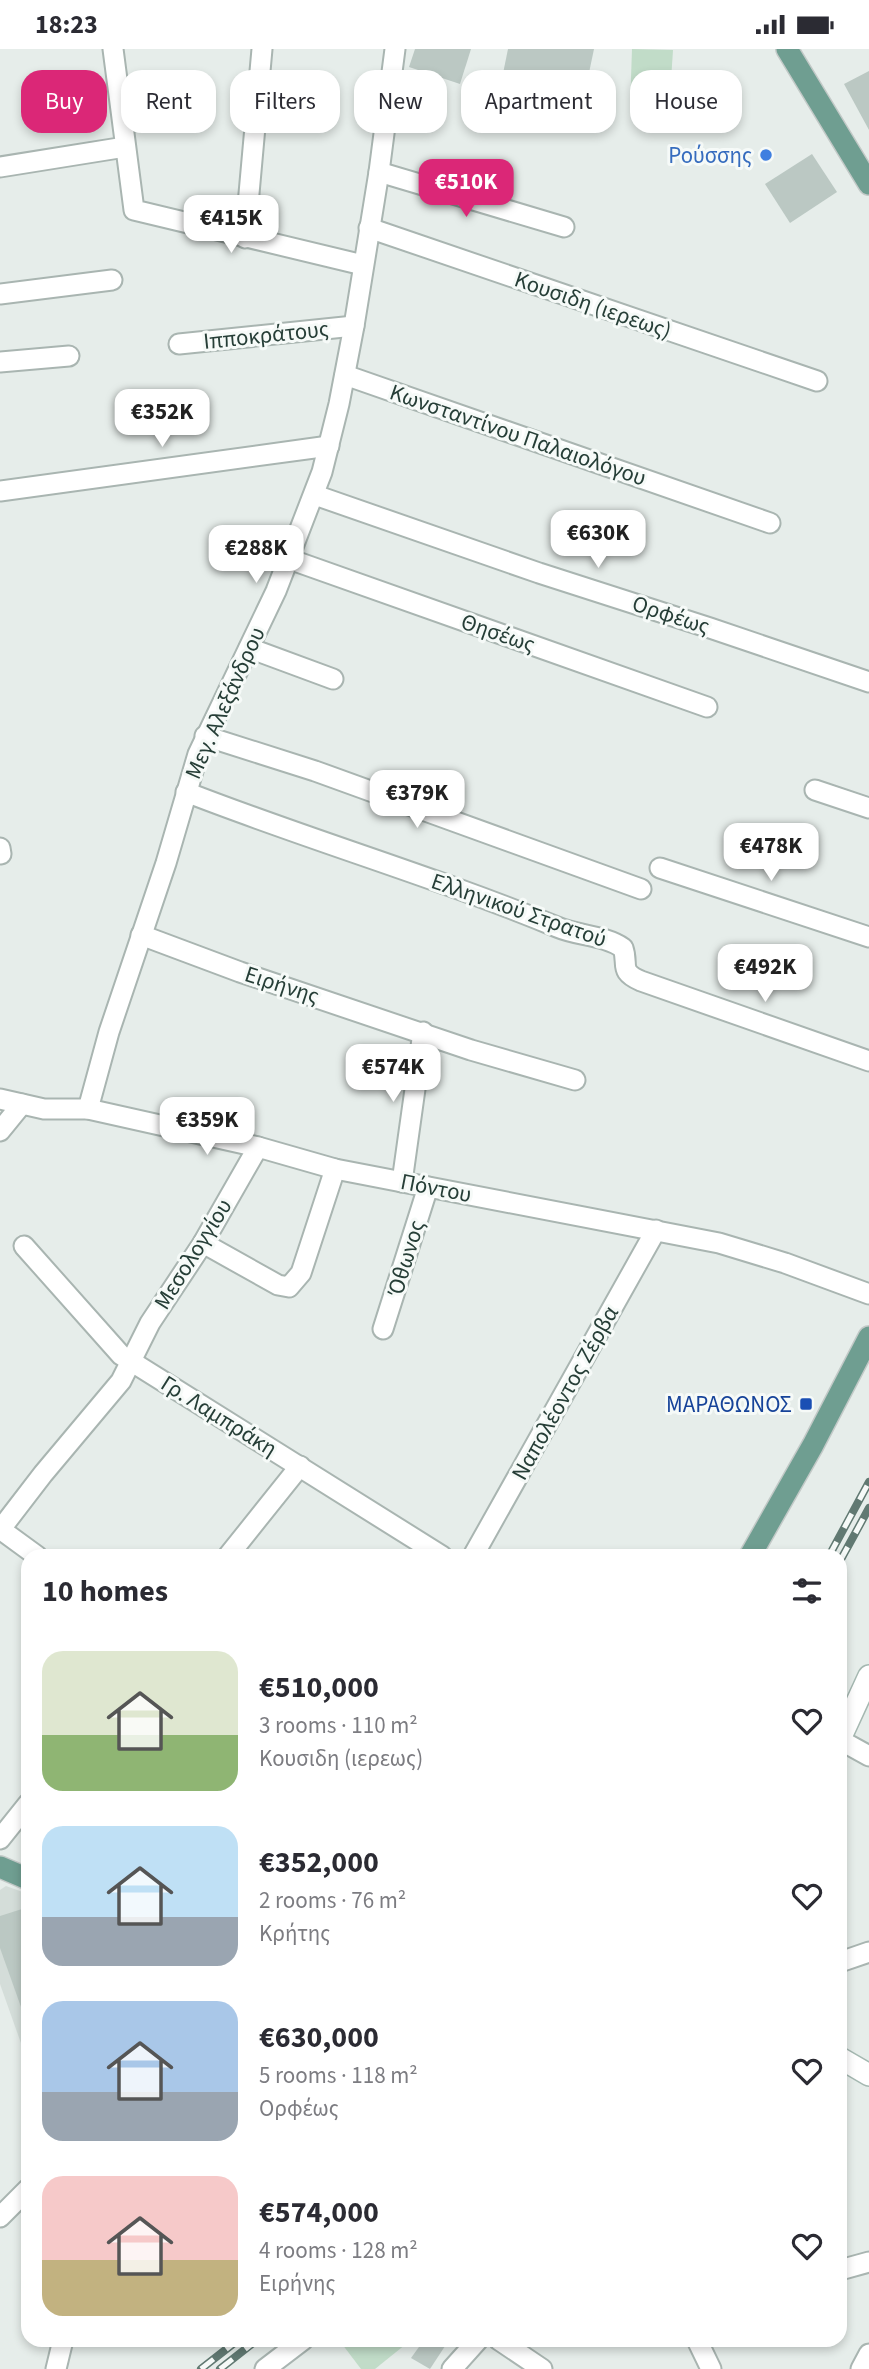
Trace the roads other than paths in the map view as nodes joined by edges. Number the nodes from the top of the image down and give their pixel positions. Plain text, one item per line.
1 (113, 49) edge
2 (262, 49) edge
3 (394, 49) edge
4 (787, 49) edge
5 (125, 147) junction
6 (0, 167) edge
7 (379, 172) junction
8 (869, 184) edge
9 (369, 227) junction
10 (564, 227) dead end
11 (245, 238) junction
12 (363, 265) junction
13 (112, 280) dead end
14 (0, 294) edge
15 (354, 326) junction
16 (179, 344) dead end
17 (69, 356) dead end
18 (0, 362) edge
19 (345, 375) junction
20 (817, 381) dead end
21 (329, 446) junction
22 (0, 491) edge
23 (315, 495) junction
24 (770, 523) dead end
25 (289, 559) junction
26 (249, 648) junction
27 (333, 679) dead end
28 (869, 682) edge
29 (707, 707) dead end
30 (205, 736) junction
31 (815, 790) dead end
32 (186, 792) junction
33 (869, 808) edge
34 (0, 848) edge
35 (1, 853) edge
36 (660, 868) dead end
37 (641, 889) dead end
38 (141, 935) junction
39 (869, 937) edge
40 (424, 1032) junction
41 (869, 1061) edge
42 (575, 1080) dead end
43 (0, 1099) edge
44 (22, 1104) junction
45 (88, 1109) junction
46 (0, 1131) edge
47 (258, 1147) junction
48 (335, 1168) junction
49 (402, 1182) junction
50 (428, 1187) junction
51 (656, 1230) junction
52 (203, 1243) junction
53 (24, 1245) dead end
54 (869, 1294) edge
55 (383, 1329) dead end
56 (869, 1337) edge
57 (130, 1361) junction
58 (300, 1466) junction
59 (0, 1530) edge
60 (27, 1549) edge
61 (234, 1549) edge
62 (431, 1549) edge
63 (477, 1549) edge
64 (754, 1549) edge
65 (869, 1677) edge
66 (847, 1724) edge
67 (847, 1743) edge
68 (869, 1756) edge
69 (21, 1813) edge
70 (0, 1839) edge
71 (2, 1872) edge
72 (21, 1877) edge
73 (869, 1952) edge
74 (847, 1960) edge
75 (847, 2062) edge
76 (869, 2075) edge
77 (21, 2196) edge
78 (0, 2217) edge
79 (869, 2262) edge
80 (847, 2268) edge
81 (61, 2347) edge
82 (294, 2347) edge
83 (472, 2347) edge
84 (509, 2347) edge
85 (700, 2347) edge
86 (869, 2354) edge
87 (56, 2369) edge
88 (265, 2369) edge
89 (452, 2369) edge
90 (542, 2369) edge
91 (711, 2369) edge
92 (861, 2369) edge

1 - 5 street
2 - 11 street
3 - 7 street, Μεγ. Αλεξάνδρου
4 - 8 main road
5 - 6 street
5 - 11 street
7 - 9 street, Μεγ. Αλεξάνδρου
7 - 10 street
9 - 12 street, Μεγ. Αλεξάνδρου
9 - 20 street, Κουσιδη (ιερεως)
11 - 12 street
12 - 15 street, Μεγ. Αλεξάνδρου
13 - 14 street
15 - 16 street, Ιπποκράτους
15 - 19 street, Μεγ. Αλεξάνδρου
17 - 18 street
19 - 21 street, Μεγ. Αλεξάνδρου
19 - 24 street, Κωνσταντίνου Παλαιολόγου
21 - 22 street
21 - 23 street, Μεγ. Αλεξάνδρου
23 - 25 street, Μεγ. Αλεξάνδρου
23 - 28 street, Ορφέως
25 - 26 street, Μεγ. Αλεξάνδρου
25 - 29 street, Θησέως
26 - 27 street
26 - 30 street, Μεγ. Αλεξάνδρου
30 - 32 street, Μεγ. Αλεξάνδρου
30 - 37 street
31 - 33 street
32 - 38 street, Μεγ. Αλεξάνδρου
32 - 41 street, Ελληνικού Στρατού
34 - 35 street
36 - 39 street
38 - 40 street, Ειρήνης
38 - 45 street, Μεγ. Αλεξάνδρου
40 - 42 street, Ειρήνης
40 - 49 street
43 - 44 street, Πόντου
44 - 45 street, Πόντου
44 - 46 street
45 - 47 street, Πόντου
47 - 48 street, Πόντου
47 - 52 street, Μεσολογγίου
48 - 49 street, Πόντου
48 - 52 street
49 - 50 street, Πόντου
50 - 51 street, Πόντου
50 - 55 street, Όθωνος
51 - 54 street, Πόντου
51 - 63 street, Ναπολέοντος Ζέρβα
52 - 57 street, Μεσολογγίου
53 - 57 street, Γρ. Λαμπράκη
56 - 64 main road
57 - 58 street, Γρ. Λαμπράκη
57 - 59 street, Μεσολογγίου
58 - 61 street
58 - 62 street, Γρ. Λαμπράκη
59 - 60 street
65 - 66 street
67 - 68 street
69 - 70 street
71 - 72 main road
73 - 74 street
75 - 76 street
77 - 78 street
79 - 80 street
81 - 87 street
82 - 88 street
83 - 89 street
84 - 90 street
85 - 91 street
86 - 92 street

